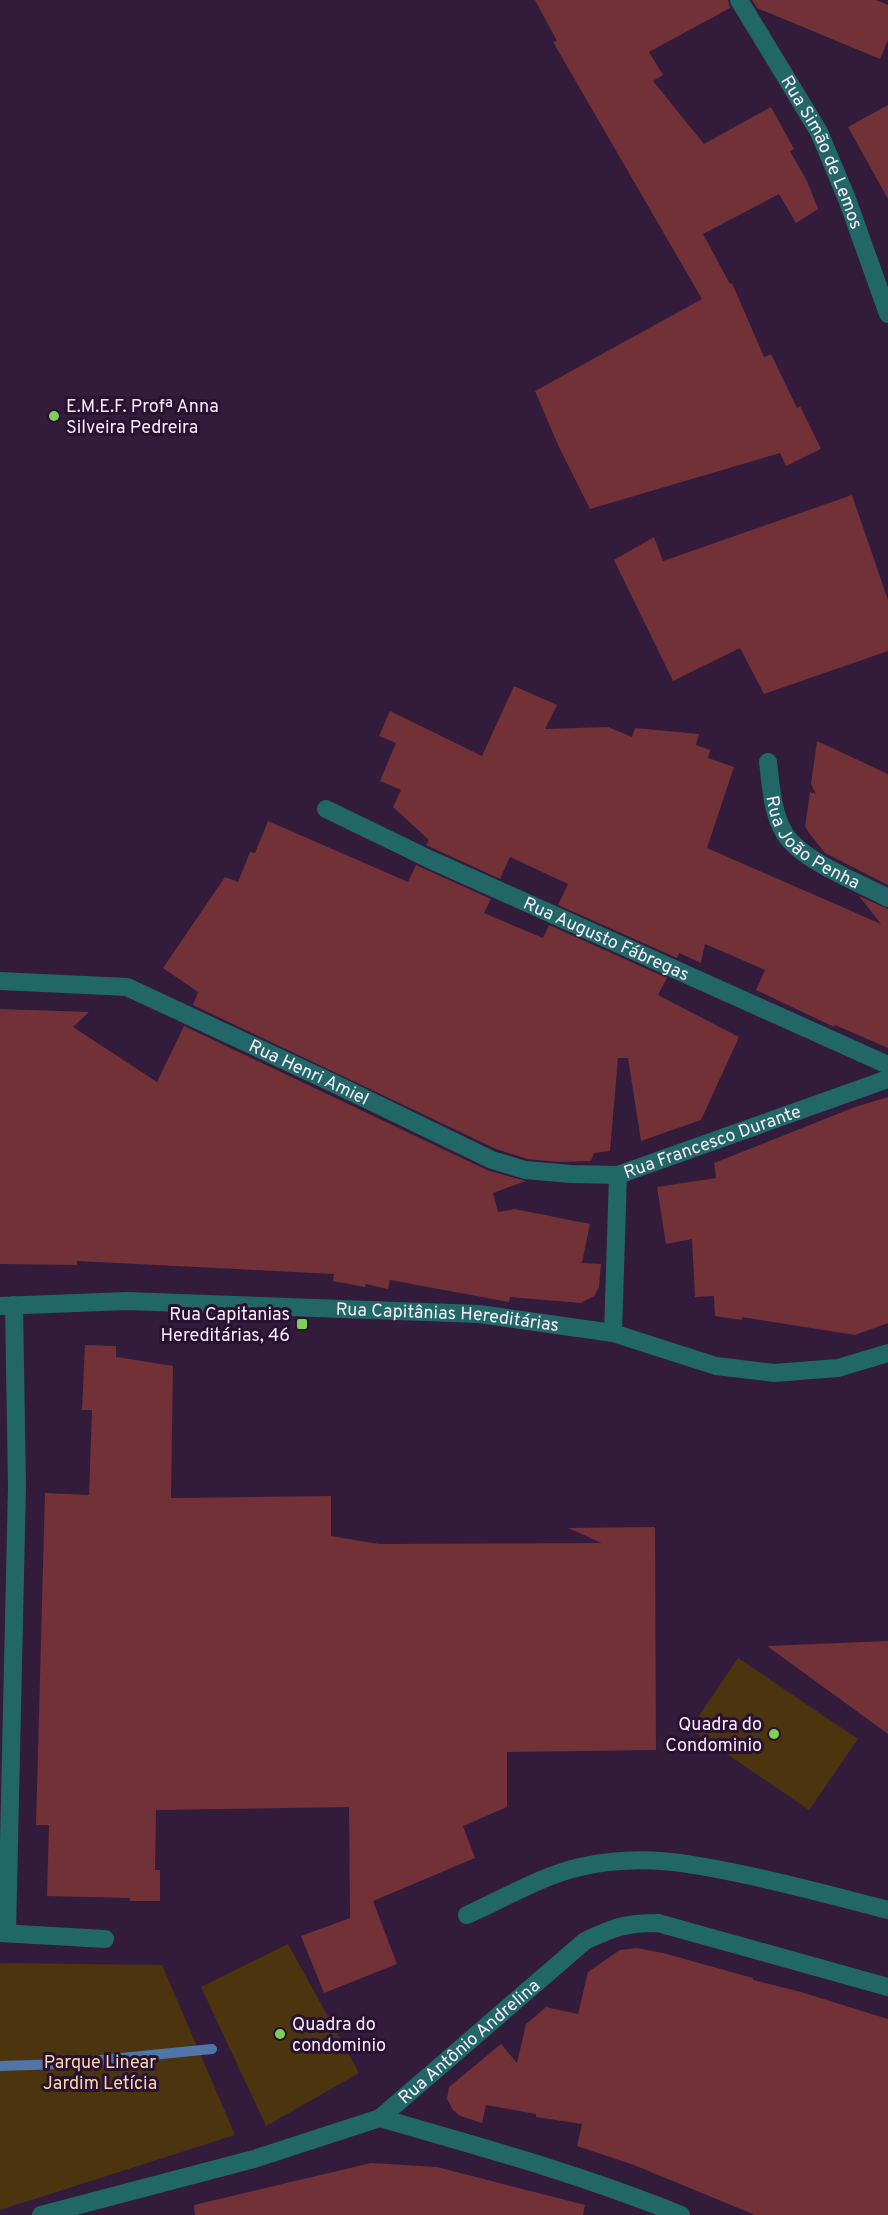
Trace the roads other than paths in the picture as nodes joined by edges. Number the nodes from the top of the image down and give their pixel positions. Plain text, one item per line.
1 (739, 0) edge
2 (888, 314) edge
3 (768, 762) dead end
4 (326, 809) dead end
5 (888, 898) edge
6 (0, 981) edge
7 (888, 1065) edge
8 (888, 1079) edge
9 (618, 1175) junction
10 (7, 1306) edge
11 (613, 1333) junction
12 (888, 1353) edge
13 (6, 1647) edge
14 (888, 1910) edge
15 (467, 1915) dead end
16 (3, 1933) edge
17 (105, 1939) dead end
18 (888, 1987) edge
19 (380, 2118) junction
20 (41, 2215) edge
21 (681, 2215) edge

1 - 2 street, Rua Simão de Lemos
3 - 5 street, Rua João Penha
4 - 7 street, Rua Augusto Fábregas
6 - 9 street, Rua Henri Amiel
8 - 9 street, Rua Francesco Durante
9 - 11 street, Rua Francesco Durante
10 - 11 street, Rua Capitânias Hereditárias
10 - 13 street
11 - 12 street, Rua Capitânias Hereditárias
13 - 16 street
14 - 15 street
16 - 17 street
18 - 19 street, Rua Antônio Andrelina
19 - 20 street, Rua Antônio Andrelina
19 - 21 street

